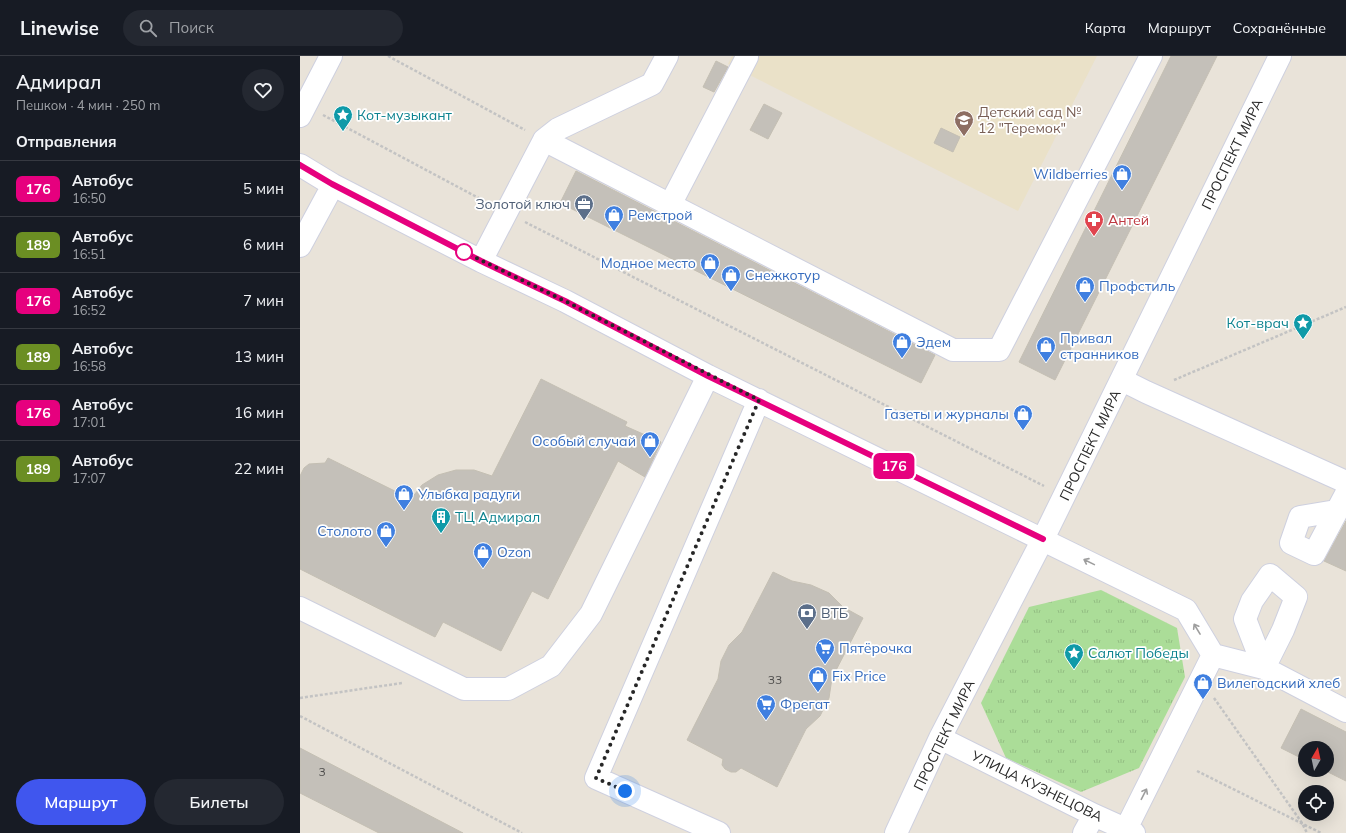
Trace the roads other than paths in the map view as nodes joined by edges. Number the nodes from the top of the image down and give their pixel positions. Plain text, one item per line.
1 (331, 56) edge
2 (667, 56) edge
3 (1151, 56) edge
4 (1280, 56) edge
5 (748, 57) edge
6 (300, 116) edge
7 (544, 140) junction
8 (300, 165) edge
9 (332, 184) junction
10 (670, 205) junction
11 (300, 246) edge
12 (481, 261) junction
13 (708, 376) junction
14 (1122, 380) junction
15 (759, 400) junction
16 (1346, 482) edge
17 (1043, 539) junction
18 (300, 608) edge
19 (1213, 655) junction
20 (1346, 711) edge
21 (940, 738) junction
22 (1089, 824) edge
23 (1130, 831) edge
24 (719, 833) edge
25 (896, 833) edge

1 - 6 street
2 - 7 street
3 - 10 street
4 - 14 street, ПРОСПЕКТ МИРА
5 - 10 street
7 - 10 street
7 - 12 street
8 - 9 street
9 - 11 street
9 - 12 street
12 - 13 street
13 - 15 street
13 - 18 street
14 - 16 street
14 - 17 street, ПРОСПЕКТ МИРА
15 - 17 street
15 - 24 street
19 -> 17 street
17 - 21 street, ПРОСПЕКТ МИРА
19 - 20 street
23 -> 19 street
21 - 22 street, УЛИЦА КУЗНЕЦОВА
21 - 25 street, ПРОСПЕКТ МИРА
22 - 23 street, УЛИЦА КУЗНЕЦОВА

